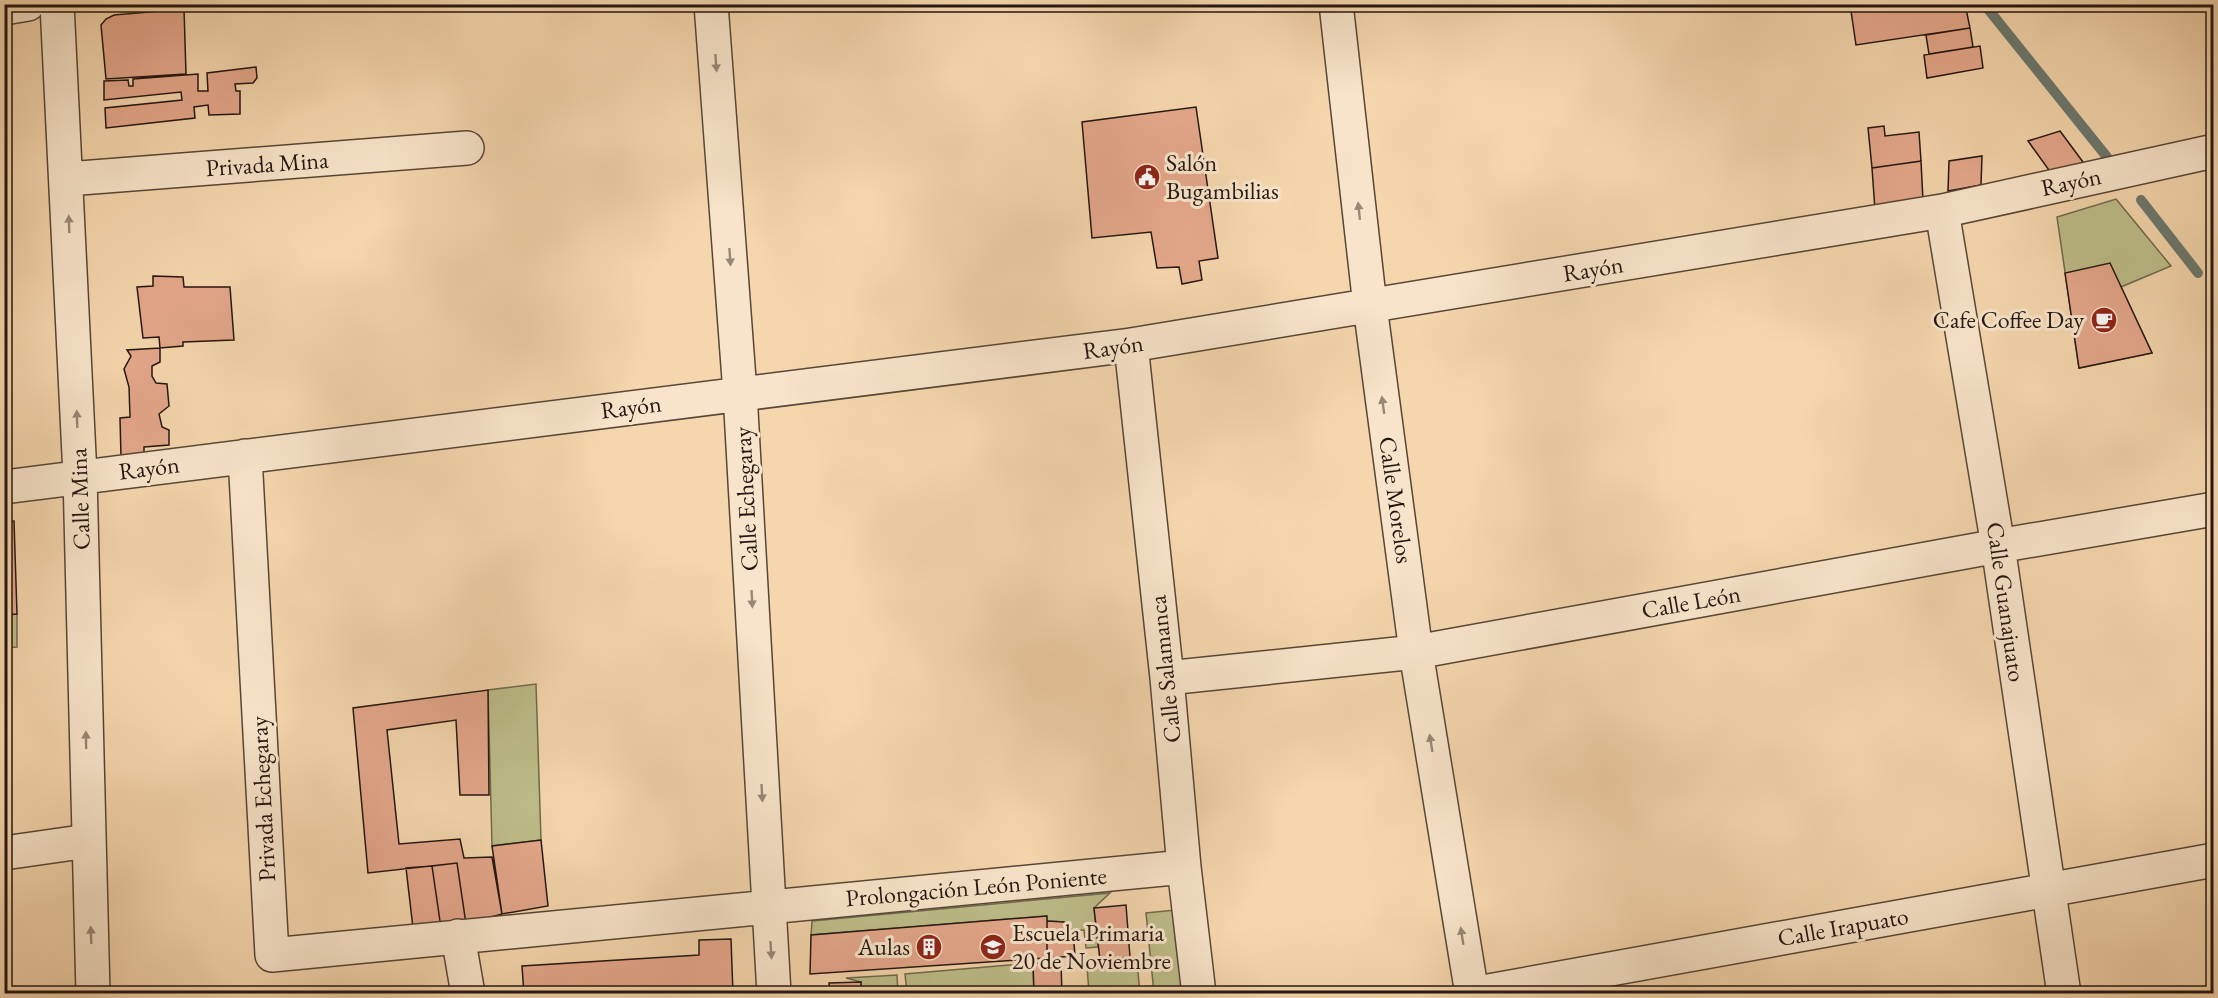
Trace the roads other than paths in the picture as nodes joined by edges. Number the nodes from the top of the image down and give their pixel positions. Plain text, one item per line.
1 (28, 4) edge
2 (57, 4) edge
3 (711, 4) edge
4 (1336, 4) edge
5 (4, 8) edge
6 (467, 148) dead end
7 (2214, 151) edge
8 (67, 179) junction
9 (1942, 211) junction
10 (1370, 306) junction
11 (1131, 345) junction
12 (740, 393) junction
13 (244, 456) junction
14 (80, 476) junction
15 (4, 487) edge
16 (2214, 509) edge
17 (1998, 546) junction
18 (1416, 652) junction
19 (1167, 678) junction
20 (88, 841) junction
21 (4, 854) edge
22 (2214, 860) edge
23 (1184, 867) junction
24 (2048, 891) junction
25 (769, 907) junction
26 (458, 936) junction
27 (93, 993) edge
28 (468, 993) edge
29 (774, 993) edge
30 (1199, 993) edge
31 (1472, 993) edge
32 (2064, 993) edge

1 - 5 street
2 - 8 street, Calle Mina
3 -> 12 street, Calle Echegaray
10 -> 4 street, Calle Morelos
6 - 8 street, Privada Mina
7 - 9 street, Rayón
14 -> 8 street, Calle Mina
9 - 10 street, Rayón
9 - 17 street, Calle Guanajuato
10 - 11 street, Rayón
18 -> 10 street, Calle Morelos
11 - 12 street, Rayón
11 - 19 street, Calle Salamanca
12 - 13 street, Rayón
12 -> 25 street, Calle Echegaray
13 - 14 street, Rayón
13 - 26 street, Privada Echegaray
14 - 15 street, Rayón
20 -> 14 street, Calle Mina
16 - 17 street, Calle León
17 - 18 street, Calle León
17 - 24 street, Calle Guanajuato
18 - 19 street, Calle León
31 -> 18 street, Calle Morelos
19 - 23 street, Calle Salamanca
20 - 21 street
27 -> 20 street, Calle Mina
22 - 24 street, Calle Irapuato
23 - 25 street, Prolongación León Poniente
23 - 30 street, Calle Salamanca
24 - 31 street, Calle Irapuato
24 - 32 street, Calle Guanajuato
25 - 26 street, Privada Echegaray
25 -> 29 street, Calle Echegaray
26 - 28 street

